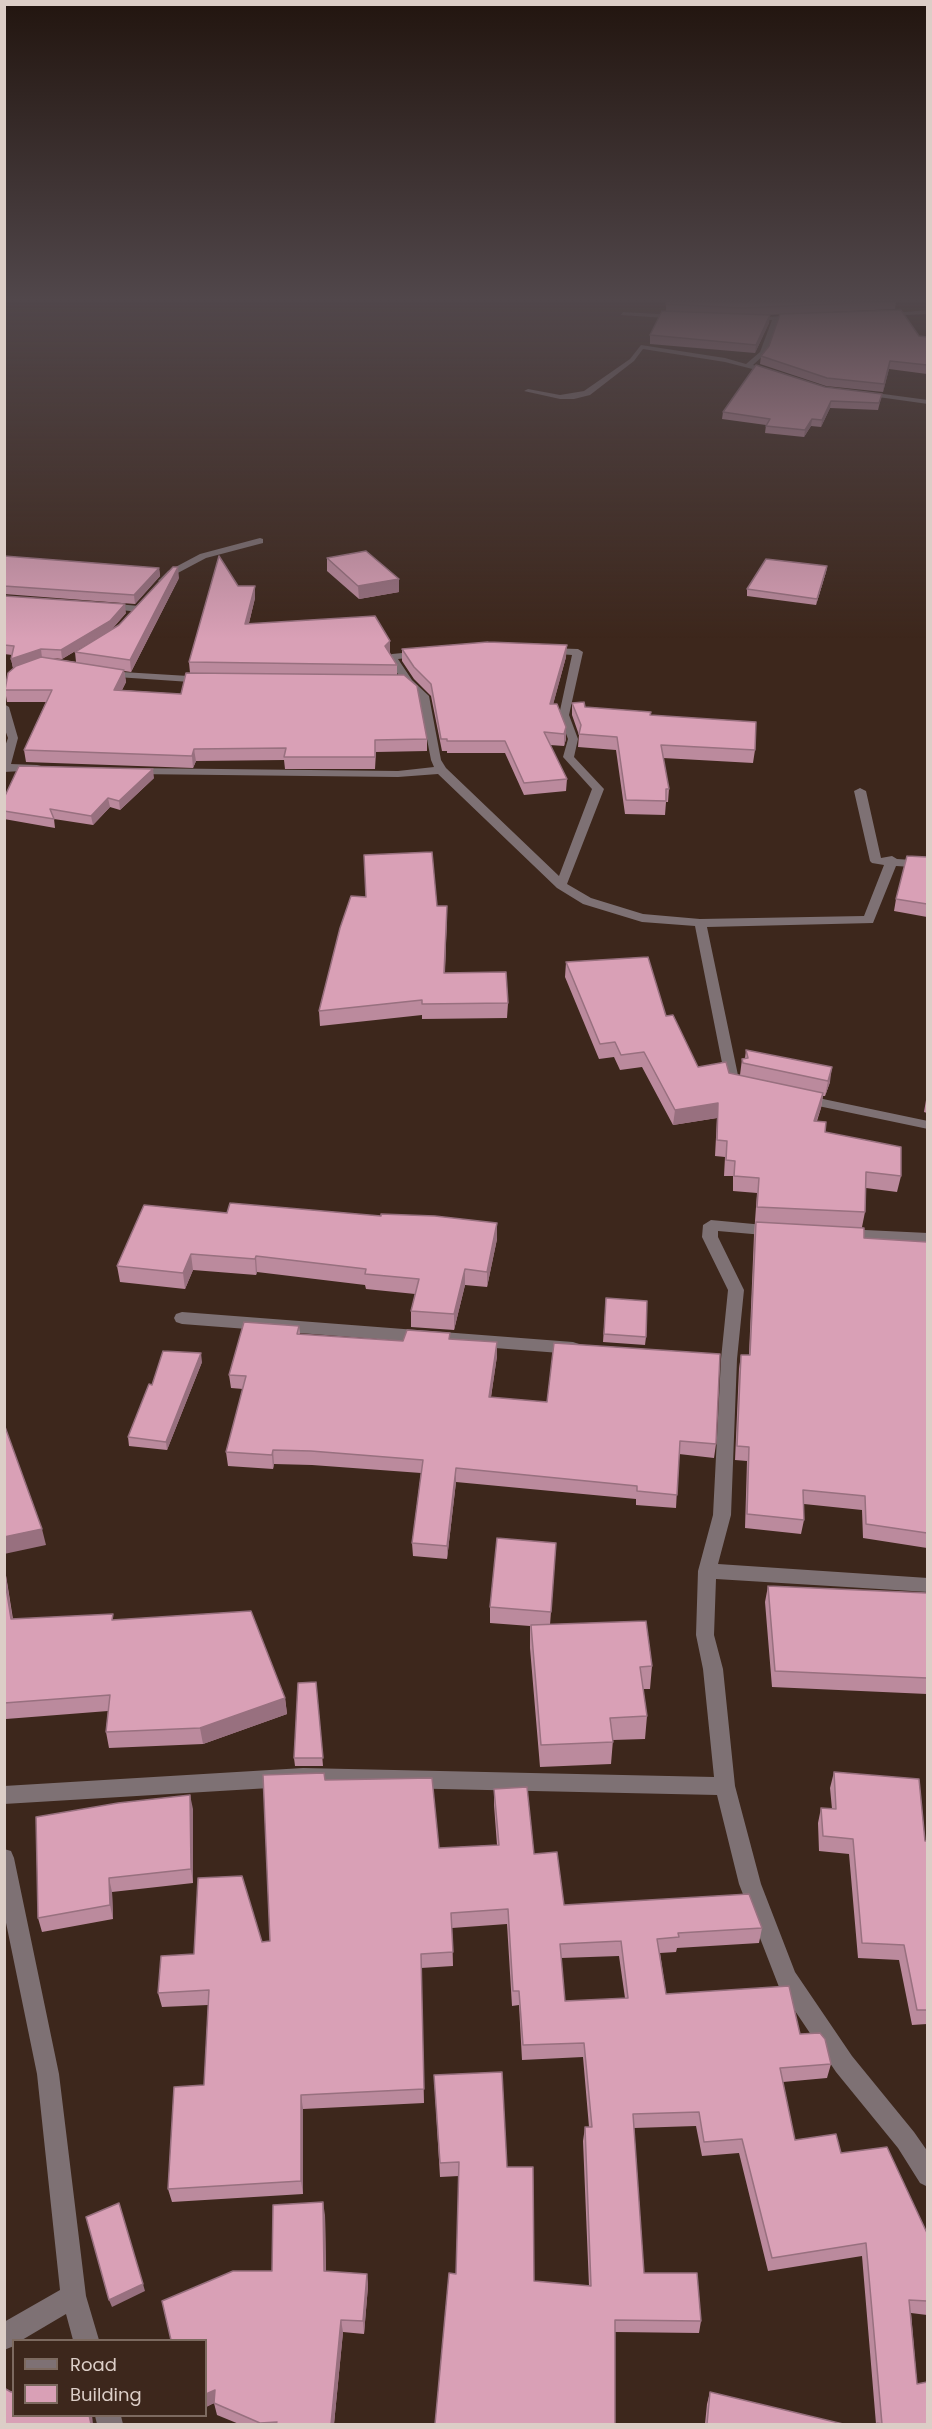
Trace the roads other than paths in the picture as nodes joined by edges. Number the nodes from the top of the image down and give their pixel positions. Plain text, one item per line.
1 (260, 541) dead end
2 (158, 586) edge
3 (94, 605) edge
4 (128, 621) edge
5 (533, 650) edge
6 (434, 653) edge
7 (96, 673) edge
8 (214, 680) edge
9 (385, 681) edge
10 (408, 682) junction
11 (4, 707) edge
12 (5, 768) edge
13 (52, 769) edge
14 (441, 770) junction
15 (120, 771) edge
16 (860, 790) dead end
17 (892, 860) junction
18 (927, 866) edge
19 (561, 885) junction
20 (699, 923) junction
21 (755, 1088) edge
22 (787, 1095) edge
23 (927, 1125) edge
24 (798, 1232) edge
25 (822, 1233) edge
26 (927, 1238) edge
27 (182, 1318) dead end
28 (586, 1348) edge
29 (707, 1571) junction
30 (927, 1585) edge
31 (725, 1785) junction
32 (4, 1795) edge
33 (4, 1858) edge
34 (927, 2175) edge
35 (73, 2296) junction
36 (4, 2337) edge
37 (86, 2339) edge

1 - 2 street
3 - 4 street
5 - 19 street
6 - 10 street
7 - 8 street
9 - 10 street
10 - 14 street
11 - 12 street
12 - 13 street
14 - 15 street
14 - 19 street
16 - 17 street
17 - 18 street
17 - 20 street
19 - 20 street
20 - 21 street
22 - 23 street
24 - 29 street
25 - 26 street
27 - 28 street
29 - 30 street
29 - 31 street
31 - 32 street
31 - 34 street
33 - 35 street
35 - 36 street
35 - 37 street

